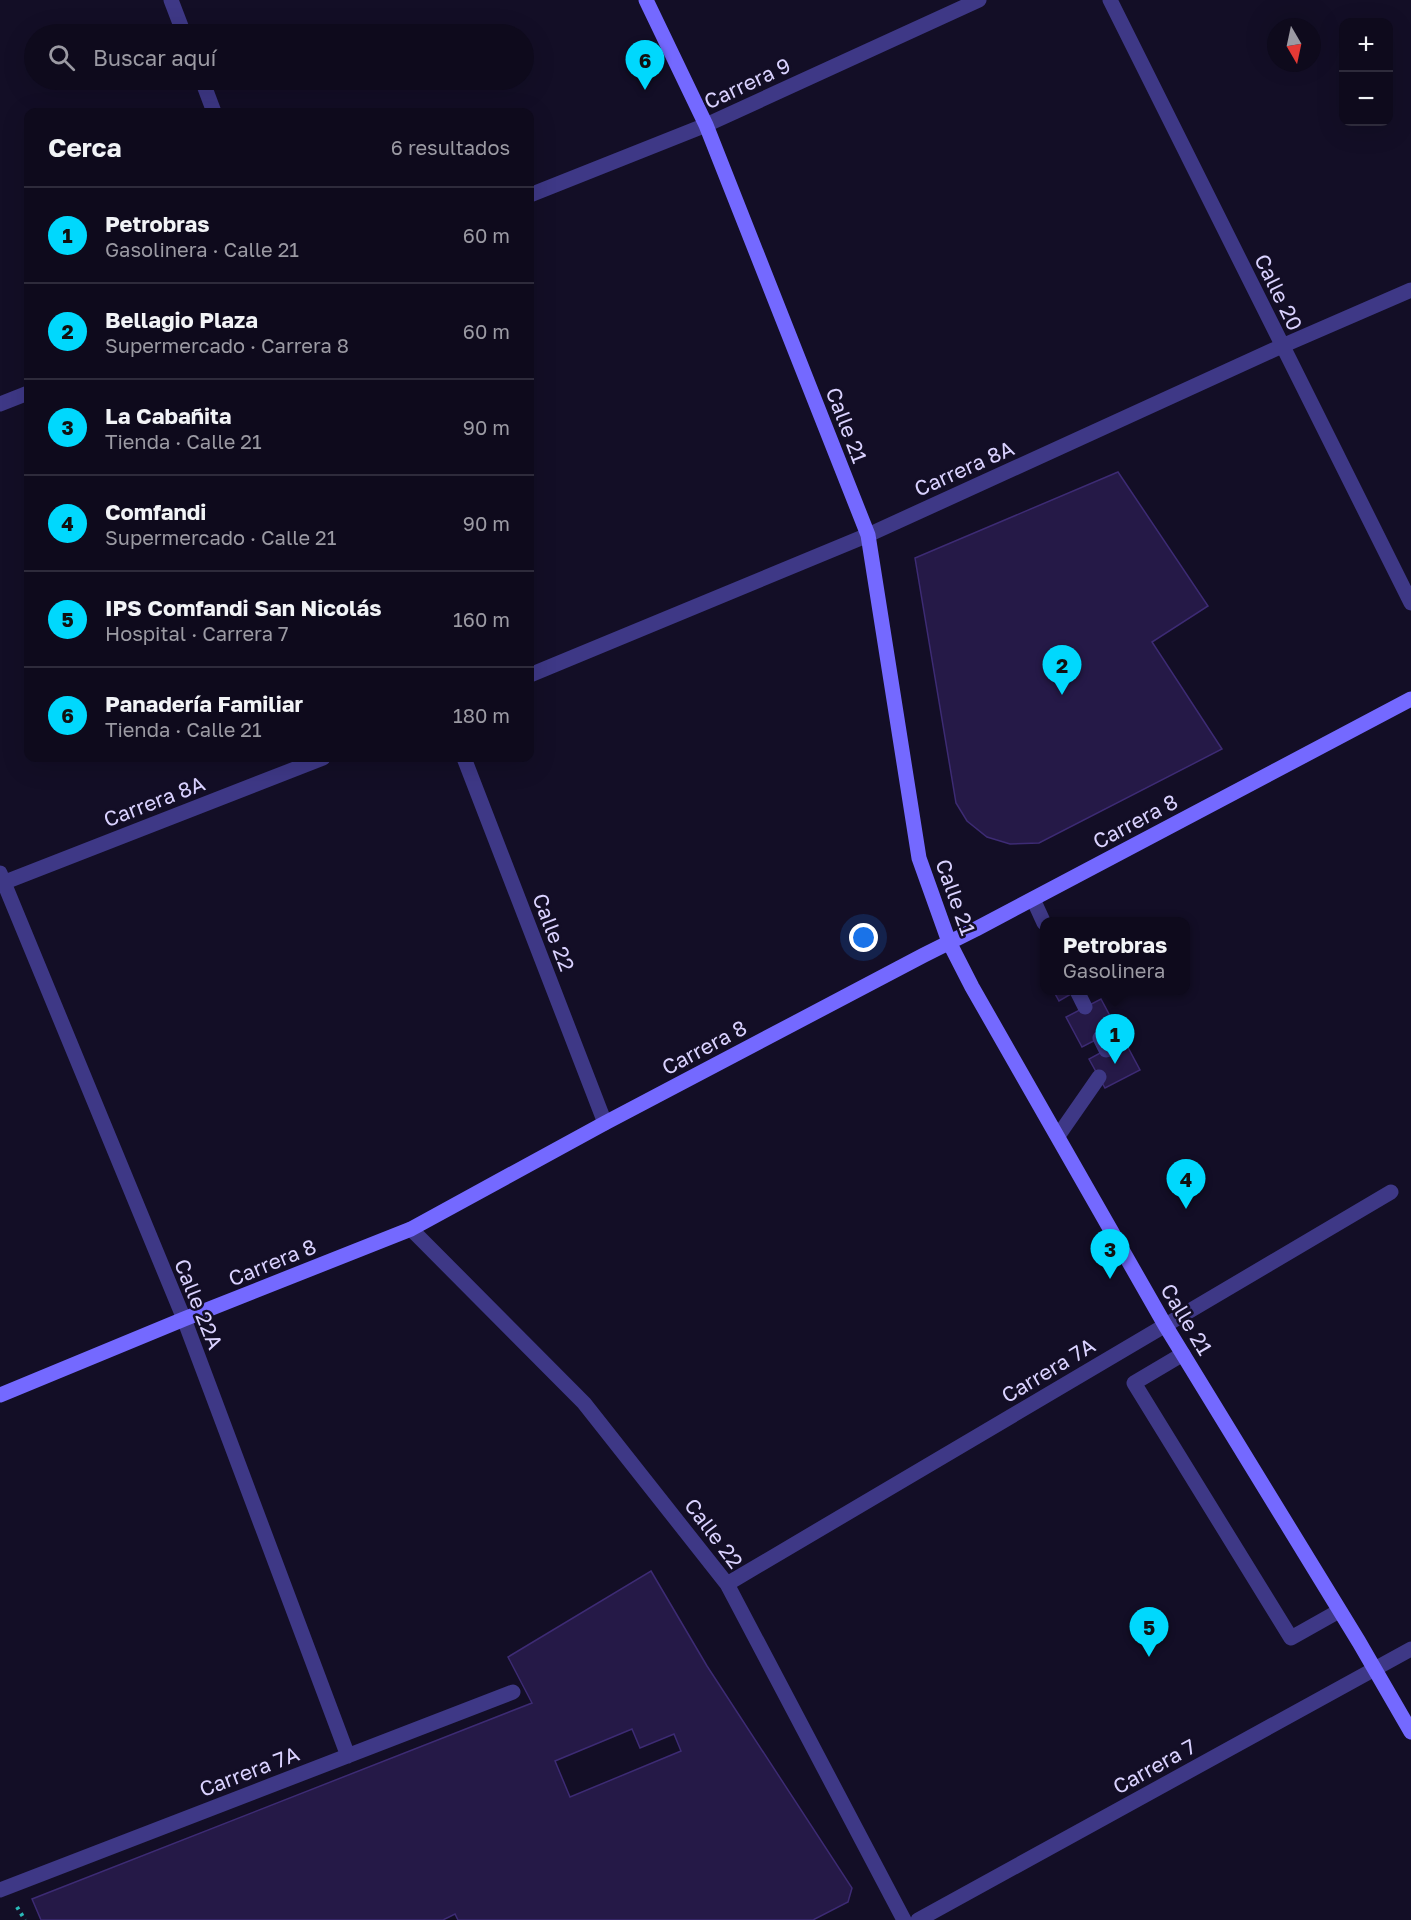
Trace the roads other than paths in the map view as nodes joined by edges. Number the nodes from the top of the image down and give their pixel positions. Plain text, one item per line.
1 (171, 0) edge
2 (646, 0) edge
3 (979, 0) edge
4 (1110, 0) edge
5 (180, 24) edge
6 (206, 90) edge
7 (212, 108) edge
8 (706, 125) junction
9 (534, 193) edge
10 (1411, 290) edge
11 (1282, 346) junction
12 (24, 395) edge
13 (0, 404) edge
14 (868, 535) junction
15 (1411, 603) edge
16 (534, 673) edge
17 (1411, 699) edge
18 (312, 762) edge
19 (466, 762) edge
20 (1, 880) edge
21 (1033, 899) junction
22 (1041, 917) edge
23 (949, 942) junction
24 (1079, 995) edge
25 (1085, 1007) dead end
26 (1099, 1077) dead end
27 (605, 1122) junction
28 (1058, 1136) junction
29 (1391, 1192) dead end
30 (411, 1229) junction
31 (184, 1319) junction
32 (1165, 1325) junction
33 (1183, 1354) junction
34 (0, 1395) edge
35 (727, 1584) junction
36 (1339, 1611) junction
37 (1411, 1649) edge
38 (1374, 1668) junction
39 (513, 1692) dead end
40 (1411, 1732) edge
41 (348, 1756) junction
42 (0, 1890) edge
43 (904, 1920) edge
44 (918, 1920) edge

1 - 5 street
2 - 8 main road, Calle 21
3 - 8 street, Carrera 9
4 - 11 street, Calle 20
6 - 7 street
8 - 9 street, Carrera 9
8 - 14 main road, Calle 21
10 - 11 street, Carrera 8A
11 - 14 street, Carrera 8A
11 - 15 street, Calle 20
12 - 13 street
14 - 16 street, Carrera 8A
14 - 23 main road, Calle 21
17 - 21 main road, Carrera 8
18 - 20 street, Carrera 8A
19 - 27 street, Calle 22
20 - 31 street, Calle 22A
21 - 22 street
21 - 23 main road, Carrera 8
23 - 27 main road, Carrera 8
23 - 28 main road, Calle 21
24 - 25 street
26 - 28 street
27 - 30 main road, Carrera 8
28 - 32 main road, Calle 21
29 - 32 street, Carrera 7A
30 - 31 main road, Carrera 8
30 - 35 street, Calle 22
31 - 34 main road, Carrera 8
31 - 41 street, Calle 22A
32 - 33 main road, Calle 21
32 - 35 street, Carrera 7A
33 - 36 main road, Calle 21
33 - 36 street
35 - 43 street, Calle 22
36 - 38 main road, Calle 21
37 - 38 street, Carrera 7
38 - 40 main road, Calle 21
38 - 44 street, Carrera 7
39 - 41 street, Carrera 7A
41 - 42 street, Carrera 7A

